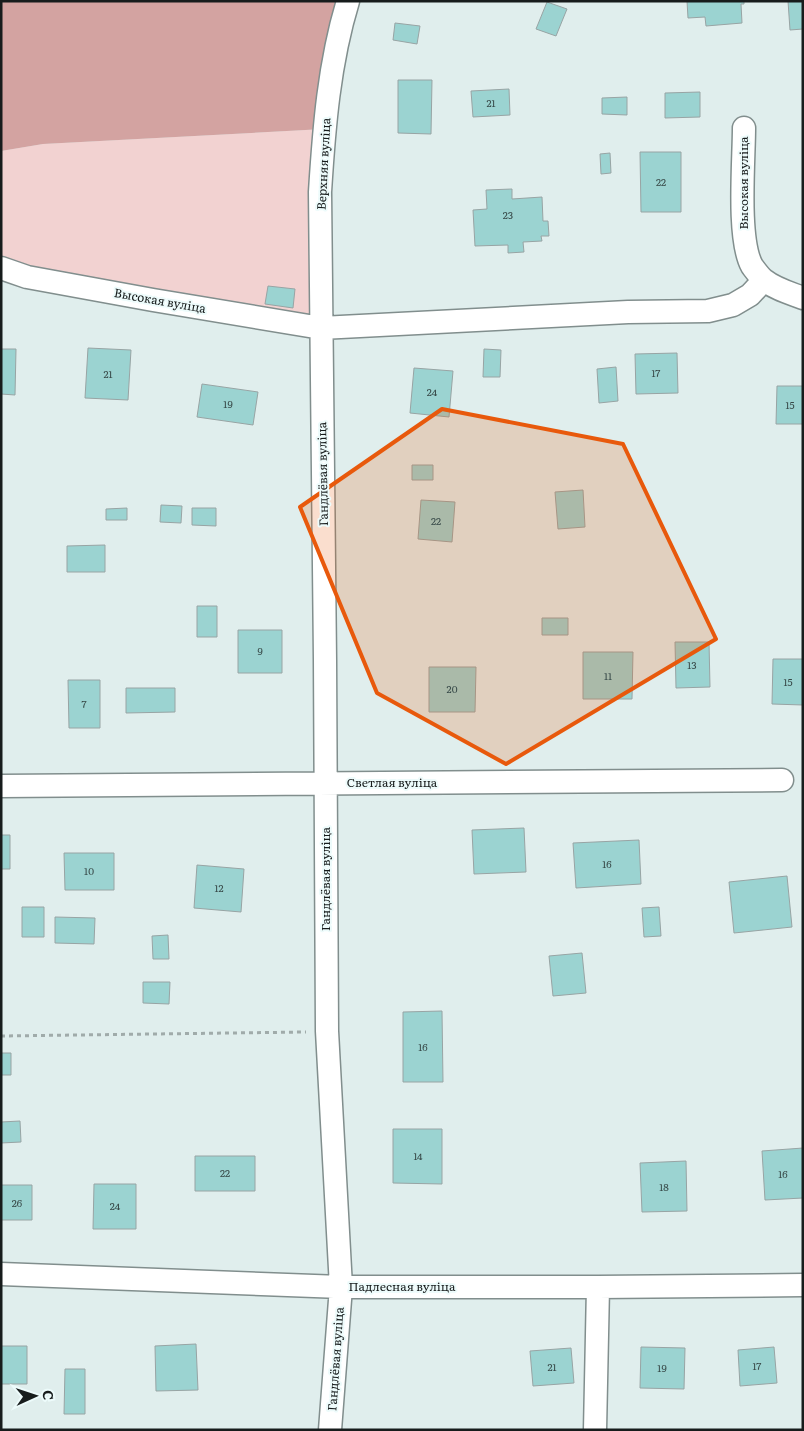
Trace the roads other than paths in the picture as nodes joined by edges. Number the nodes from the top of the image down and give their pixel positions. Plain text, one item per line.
1 (348, 1) edge
2 (744, 128) dead end
3 (1, 268) edge
4 (764, 280) junction
5 (803, 298) edge
6 (321, 328) junction
7 (782, 780) dead end
8 (325, 783) junction
9 (1, 786) edge
10 (1, 1274) edge
11 (803, 1285) edge
12 (341, 1287) junction
13 (598, 1287) junction
14 (330, 1430) edge
15 (595, 1430) edge

1 - 6 street, Верхняя вуліца
2 - 4 street, Высокая вуліца
3 - 6 street, Высокая вуліца
4 - 5 street, Высокая вуліца
4 - 6 street, Высокая вуліца
6 - 8 street, Гандлёвая вуліца
7 - 8 street, Светлая вуліца
8 - 9 street, Светлая вуліца
8 - 12 street, Гандлёвая вуліца
10 - 12 street, Падлесная вуліца
11 - 13 street, Падлесная вуліца
12 - 13 street, Падлесная вуліца
12 - 14 street, Гандлёвая вуліца
13 - 15 street

